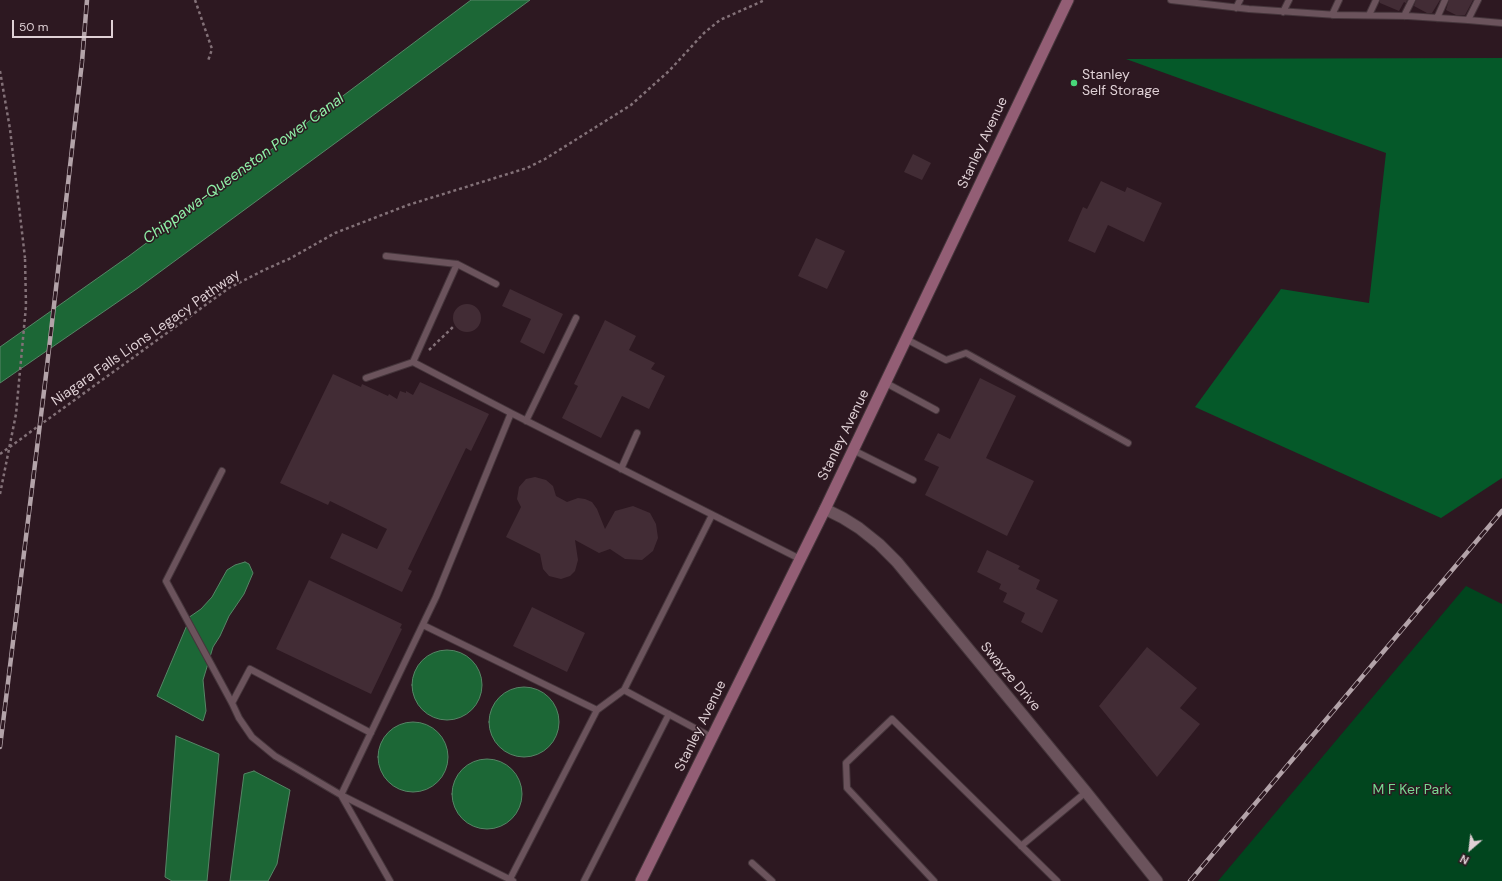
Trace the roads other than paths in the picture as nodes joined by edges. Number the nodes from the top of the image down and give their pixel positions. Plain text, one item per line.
1 (1068, 0) edge
2 (1171, 0) edge
3 (1240, 0) edge
4 (1289, 0) edge
5 (1339, 0) edge
6 (1376, 0) edge
7 (1412, 0) edge
8 (1445, 0) edge
9 (1478, 0) edge
10 (1236, 8) junction
11 (1283, 12) junction
12 (1332, 15) junction
13 (1369, 15) junction
14 (1404, 16) junction
15 (1437, 18) junction
16 (1468, 20) junction
17 (1502, 22) edge
18 (386, 256) dead end
19 (457, 264) junction
20 (496, 284) dead end
21 (576, 318) dead end
22 (906, 339) junction
23 (413, 362) junction
24 (366, 378) dead end
25 (886, 383) junction
26 (936, 410) dead end
27 (511, 414) junction
28 (526, 421) junction
29 (637, 433) dead end
30 (1128, 443) dead end
31 (853, 450) junction
32 (621, 469) junction
33 (222, 471) dead end
34 (913, 480) dead end
35 (825, 509) junction
36 (712, 515) junction
37 (800, 559) junction
38 (423, 625) junction
39 (624, 690) junction
40 (232, 703) junction
41 (597, 710) junction
42 (670, 714) junction
43 (371, 733) junction
44 (713, 738) junction
45 (1086, 792) junction
46 (341, 795) junction
47 (1021, 846) junction
48 (752, 863) dead end
49 (511, 880) edge
50 (390, 881) edge
51 (584, 881) edge
52 (641, 881) edge
53 (772, 881) edge
54 (934, 881) edge
55 (1056, 881) edge
56 (1157, 881) edge

1 - 22 main road, Stanley Avenue
2 - 10 lane
3 - 10 lane
4 - 11 lane
5 - 12 lane
6 - 13 lane
7 - 14 lane
8 - 15 lane
9 - 16 lane
10 - 11 lane
11 - 12 lane
12 - 13 lane
13 - 14 lane
14 - 15 lane
15 - 16 lane
16 - 17 lane
18 - 19 lane
19 - 20 lane
19 - 23 lane
21 - 28 lane
22 - 25 main road, Stanley Avenue
22 - 30 lane
23 - 24 lane
23 - 27 lane
25 - 26 lane
25 - 31 main road, Stanley Avenue
27 - 28 lane
27 - 38 lane
28 - 32 lane
29 - 32 lane
31 - 34 lane
31 - 35 main road, Stanley Avenue
32 - 36 lane
33 - 40 lane
35 - 37 main road, Stanley Avenue
35 - 45 street, Swayze Drive
36 - 37 lane
36 - 39 lane
37 - 44 main road, Stanley Avenue
38 - 41 lane
38 - 43 lane
39 - 41 lane
39 - 42 lane
40 - 43 lane
40 - 46 lane
41 - 49 lane
42 - 44 lane
42 - 51 lane
43 - 46 lane
44 - 52 main road, Stanley Avenue
45 - 47 lane
45 - 56 street, Swayze Drive
46 - 49 lane
46 - 50 lane
47 - 54 lane
47 - 55 lane
48 - 53 lane

